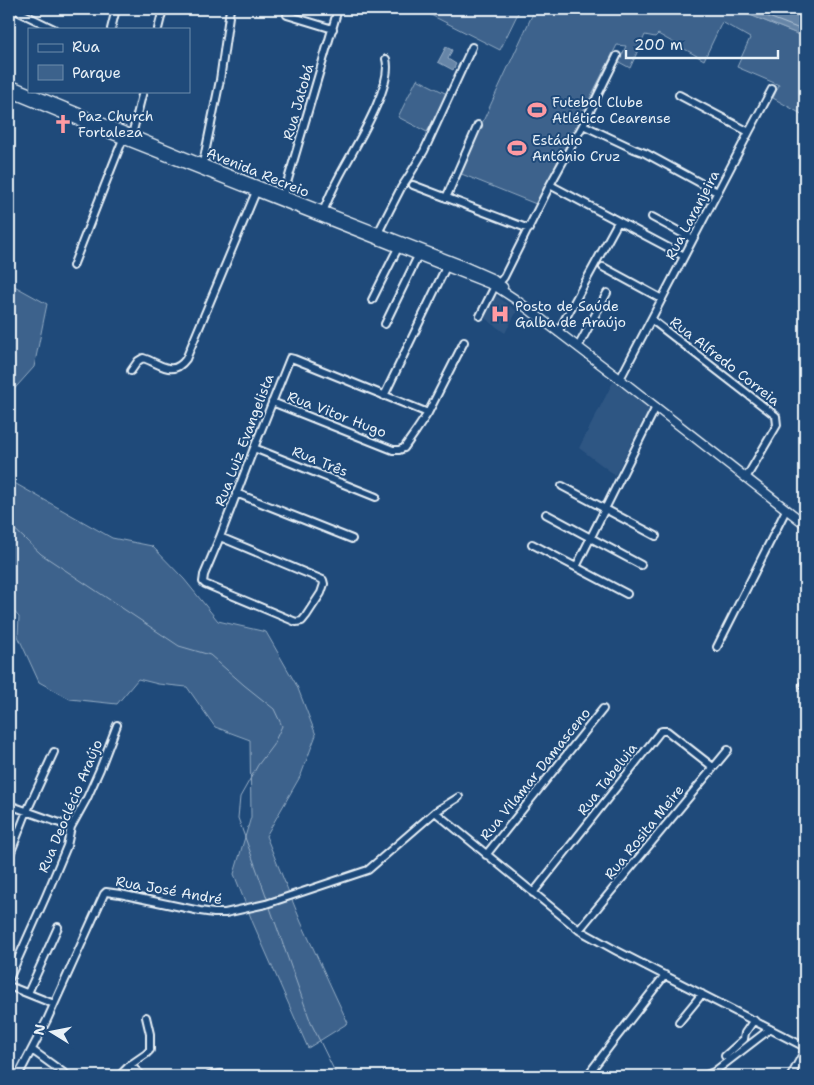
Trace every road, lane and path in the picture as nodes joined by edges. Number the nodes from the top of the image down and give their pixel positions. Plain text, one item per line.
1 (12, 9) edge
2 (116, 9) edge
3 (164, 9) edge
4 (230, 9) edge
5 (338, 9) edge
6 (287, 15) dead end
7 (52, 28) edge
8 (111, 28) edge
9 (158, 28) edge
10 (332, 30) junction
11 (472, 47) dead end
12 (617, 56) dead end
13 (386, 59) dead end
14 (9, 84) edge
15 (772, 89) dead end
16 (9, 92) edge
17 (142, 92) edge
18 (679, 95) dead end
19 (48, 104) junction
20 (478, 125) dead end
21 (583, 125) junction
22 (749, 132) junction
23 (128, 139) junction
24 (202, 167) junction
25 (413, 185) dead end
26 (550, 185) junction
27 (257, 189) junction
28 (717, 192) junction
29 (446, 198) junction
30 (283, 199) junction
31 (322, 214) junction
32 (652, 217) dead end
33 (618, 222) junction
34 (529, 229) junction
35 (377, 236) junction
36 (693, 239) junction
37 (398, 248) junction
38 (418, 256) junction
39 (684, 256) junction
40 (73, 266) dead end
41 (446, 267) junction
42 (603, 267) dead end
43 (497, 285) junction
44 (607, 293) dead end
45 (662, 299) junction
46 (372, 300) dead end
47 (480, 316) dead end
48 (652, 320) junction
49 (385, 324) dead end
50 (558, 332) junction
51 (464, 342) dead end
52 (578, 346) junction
53 (131, 371) dead end
54 (620, 379) junction
55 (384, 396) junction
56 (272, 402) junction
57 (656, 407) junction
58 (428, 413) junction
59 (254, 448) junction
60 (746, 478) junction
61 (562, 486) dead end
62 (236, 493) junction
63 (376, 497) dead end
64 (605, 508) junction
65 (786, 510) junction
66 (546, 514) dead end
67 (805, 524) edge
68 (220, 536) junction
69 (656, 536) dead end
70 (590, 538) junction
71 (352, 539) dead end
72 (532, 544) dead end
73 (641, 565) dead end
74 (576, 567) junction
75 (627, 594) dead end
76 (718, 647) dead end
77 (603, 709) dead end
78 (116, 725) dead end
79 (728, 750) dead end
80 (54, 752) dead end
81 (714, 767) junction
82 (459, 798) dead end
83 (9, 805) edge
84 (27, 811) junction
85 (436, 812) junction
86 (71, 827) junction
87 (486, 855) junction
88 (9, 857) edge
89 (533, 892) junction
90 (58, 927) dead end
91 (579, 930) junction
92 (665, 975) junction
93 (9, 978) edge
94 (9, 986) edge
95 (28, 993) junction
96 (702, 994) junction
97 (54, 1004) junction
98 (146, 1017) dead end
99 (754, 1020) junction
100 (680, 1022) dead end
101 (770, 1028) junction
102 (805, 1049) edge
103 (32, 1050) junction
104 (725, 1056) dead end
105 (130, 1065) junction
106 (18, 1076) edge
107 (68, 1076) edge
108 (119, 1076) edge
109 (142, 1076) edge
110 (209, 1076) edge
111 (227, 1076) edge
112 (587, 1076) edge
113 (704, 1076) edge
114 (791, 1076) edge

1 - 7 street
2 - 8 street
3 - 9 street
4 - 24 street
5 - 10 street, Rua Jatobá
6 - 10 street
10 - 30 street, Rua Jatobá
11 - 35 street
12 - 21 street
13 - 31 street
14 - 19 main road, Avenida Recreio
15 - 22 street, Rua Laranjeira
16 - 19 main road, Avenida Recreio
17 - 23 street
18 - 22 street
19 - 23 main road, Avenida Recreio
20 - 29 street
21 - 26 street
21 - 28 street
22 - 28 street, Rua Laranjeira
23 - 24 main road, Avenida Recreio
23 - 40 street
24 - 27 main road, Avenida Recreio
25 - 29 street
26 - 33 street
26 - 34 street
27 - 30 main road, Avenida Recreio
27 - 53 street
28 - 36 street, Rua Laranjeira
29 - 34 street
30 - 31 main road, Avenida Recreio
31 - 35 main road, Avenida Recreio
32 - 36 street
33 - 39 street
33 - 50 street
34 - 43 street
35 - 37 main road, Avenida Recreio
35 - 43 main road, Avenida Recreio
36 - 39 street, Rua Laranjeira
37 - 38 main road, Avenida Recreio
37 - 46 street
38 - 41 main road, Avenida Recreio
38 - 49 street
39 - 45 street, Rua Laranjeira
41 - 43 main road, Avenida Recreio
41 - 55 street
42 - 45 street
43 - 47 street
43 - 50 main road
44 - 52 street
45 - 48 street, Rua Laranjeira
48 - 54 street, Rua Laranjeira
48 - 60 street, Rua Alfredo Correia
50 - 52 main road
51 - 58 street
52 - 54 main road
54 - 57 main road
55 - 56 street, Rua Luiz Evangelista
55 - 58 street
56 - 58 street, Rua Vitor Hugo
56 - 59 street, Rua Luiz Evangelista
57 - 60 main road
57 - 64 street
59 - 62 street, Rua Luiz Evangelista
59 - 63 street, Rua Três
60 - 65 main road
61 - 64 street
62 - 68 street, Rua Luiz Evangelista
62 - 71 street
64 - 69 street
64 - 70 street
65 - 67 main road
65 - 76 street
66 - 70 street
68 - 68 street, Rua Luiz Evangelista
70 - 73 street
70 - 74 street
72 - 74 street
74 - 75 street
77 - 87 street, Rua Vilamar Damasceno
78 - 86 street, Rua Deoclécio Araújo
79 - 81 street, Rua Rosita Meire
80 - 84 street
81 - 89 street, Rua Tabeluia
81 - 91 street, Rua Rosita Meire
82 - 85 street, Rua José André
83 - 84 street
84 - 86 street
84 - 88 street
85 - 87 street
85 - 97 street, Rua José André
86 - 93 street, Rua Deoclécio Araújo
87 - 89 street
89 - 91 street
90 - 95 street
91 - 92 street
92 - 96 street
92 - 112 street
94 - 95 street
95 - 97 street
96 - 99 street
96 - 100 street
97 - 103 street, Rua José André
98 - 105 street
99 - 101 street
99 - 104 street
101 - 102 street
101 - 113 street
102 - 114 street
103 - 106 street, Rua José André
103 - 107 street
105 - 108 street
105 - 109 street
110 - 111 street

